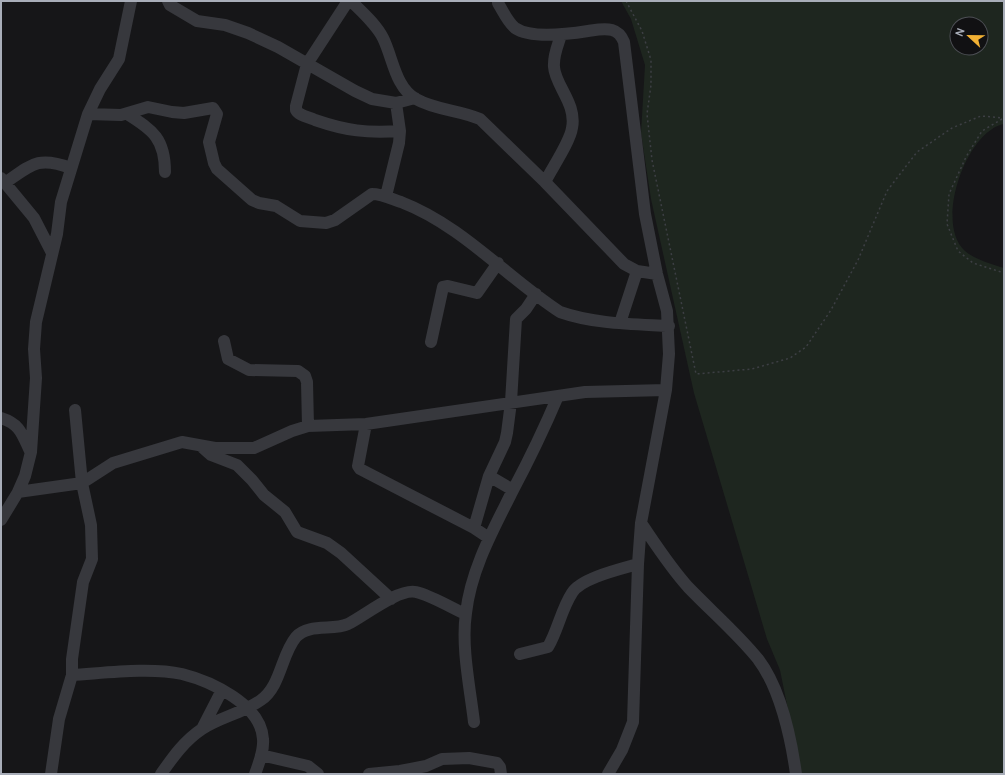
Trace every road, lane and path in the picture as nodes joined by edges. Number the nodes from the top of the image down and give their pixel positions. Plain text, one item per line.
1 (131, 1) edge
2 (168, 1) edge
3 (348, 1) edge
4 (351, 1) edge
5 (626, 1) edge
6 (498, 2) dead end
7 (562, 35) junction
8 (307, 64) junction
9 (415, 98) junction
10 (396, 103) junction
11 (88, 114) junction
12 (127, 114) junction
13 (1004, 118) edge
14 (400, 131) junction
15 (71, 168) junction
16 (165, 172) dead end
17 (3, 181) edge
18 (545, 182) junction
19 (386, 196) junction
20 (52, 253) junction
21 (498, 263) junction
22 (637, 271) junction
23 (1004, 273) edge
24 (657, 274) junction
25 (536, 294) junction
26 (620, 323) junction
27 (669, 326) junction
28 (224, 341) dead end
29 (431, 342) dead end
30 (666, 390) junction
31 (558, 396) junction
32 (511, 402) junction
33 (75, 410) dead end
34 (1, 418) edge
35 (366, 424) junction
36 (308, 426) junction
37 (201, 446) junction
38 (31, 452) junction
39 (489, 476) junction
40 (82, 483) junction
41 (513, 490) junction
42 (18, 492) junction
43 (1, 520) edge
44 (641, 523) junction
45 (474, 528) junction
46 (489, 538) junction
47 (638, 564) junction
48 (391, 599) junction
49 (466, 614) junction
50 (520, 654) dead end
51 (72, 675) junction
52 (222, 690) junction
53 (248, 708) junction
54 (474, 722) dead end
55 (202, 729) junction
56 (261, 755) junction
57 (51, 774) edge
58 (161, 774) edge
59 (255, 774) edge
60 (318, 774) edge
61 (369, 774) edge
62 (501, 774) edge
63 (608, 774) edge
64 (796, 774) edge

1 - 11 street
2 - 8 street
3 - 8 street
4 - 9 street
5 - 13 path
6 - 7 street
7 - 18 street
7 - 24 street
8 - 10 street
8 - 14 street
9 - 10 street
9 - 18 street
10 - 14 street
11 - 12 street
11 - 15 street
12 - 16 street
12 - 19 street
13 - 23 path
14 - 19 street
15 - 17 street
15 - 20 street
17 - 20 street
18 - 22 street
19 - 21 street
20 - 38 street
21 - 25 street
21 - 29 street
22 - 24 street
22 - 26 street
24 - 27 street
25 - 26 street
25 - 32 street
26 - 27 street
27 - 30 street
28 - 36 street
30 - 31 street
30 - 44 street
31 - 32 street
31 - 41 street
32 - 35 street
32 - 39 street
33 - 40 street
34 - 38 street
35 - 36 street
35 - 45 street
36 - 37 street
37 - 40 street
37 - 48 street
38 - 42 street
39 - 41 street
39 - 45 street
40 - 42 street
40 - 51 street
41 - 46 street
42 - 43 street
44 - 47 street
44 - 64 street
45 - 46 street
46 - 49 street
47 - 50 street
47 - 63 street
48 - 49 street
48 - 53 street
49 - 54 street
51 - 52 street
51 - 57 street
52 - 53 street
52 - 55 street
53 - 55 street
53 - 56 street
55 - 58 street
56 - 59 street
56 - 60 street
61 - 62 street

